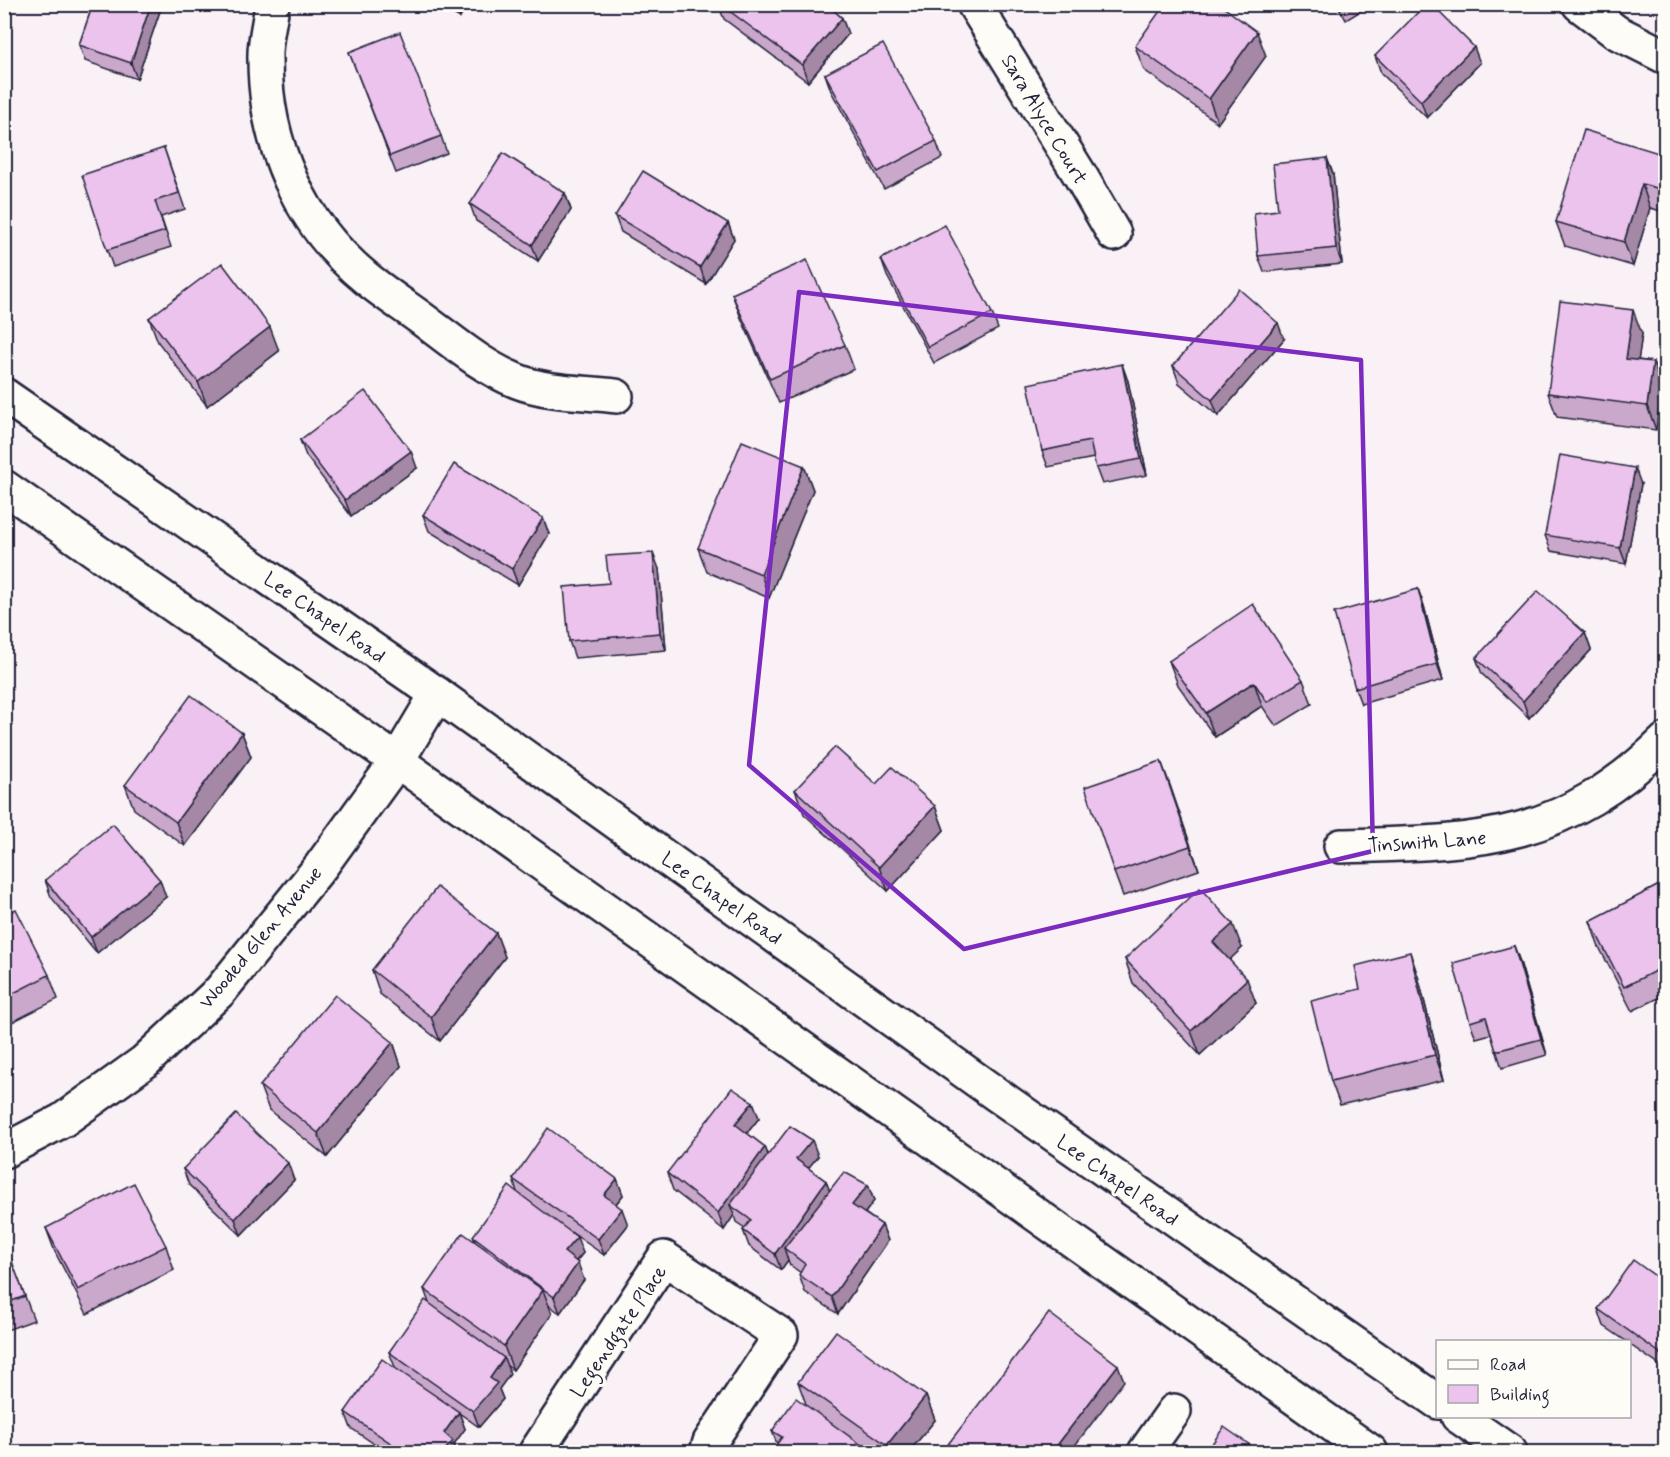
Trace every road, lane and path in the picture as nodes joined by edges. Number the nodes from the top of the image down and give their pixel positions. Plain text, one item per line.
1 (272, 4) edge
2 (974, 4) edge
3 (1579, 4) edge
4 (1665, 57) edge
5 (1114, 234) dead end
6 (4, 395) edge
7 (616, 396) dead end
8 (4, 487) edge
9 (436, 694) junction
10 (1665, 740) edge
11 (397, 761) junction
12 (1341, 846) dead end
13 (4, 1151) edge
14 (1436, 1401) edge
15 (1174, 1411) dead end
16 (1461, 1418) edge
17 (536, 1452) edge
18 (706, 1452) edge
19 (1145, 1452) edge
20 (1371, 1452) edge
21 (1510, 1452) edge

1 - 7 main road
2 - 5 main road, Sara Alyce Court
3 - 4 main road
6 - 9 main road, Lee Chapel Road
8 - 11 main road
9 - 11 main road, Wooded Glen Avenue
9 - 14 main road, Lee Chapel Road
10 - 12 main road, Tinsmith Lane
11 - 13 main road, Wooded Glen Avenue
11 - 20 main road
15 - 19 main road
16 - 21 main road
17 - 18 main road, Legendgate Place

